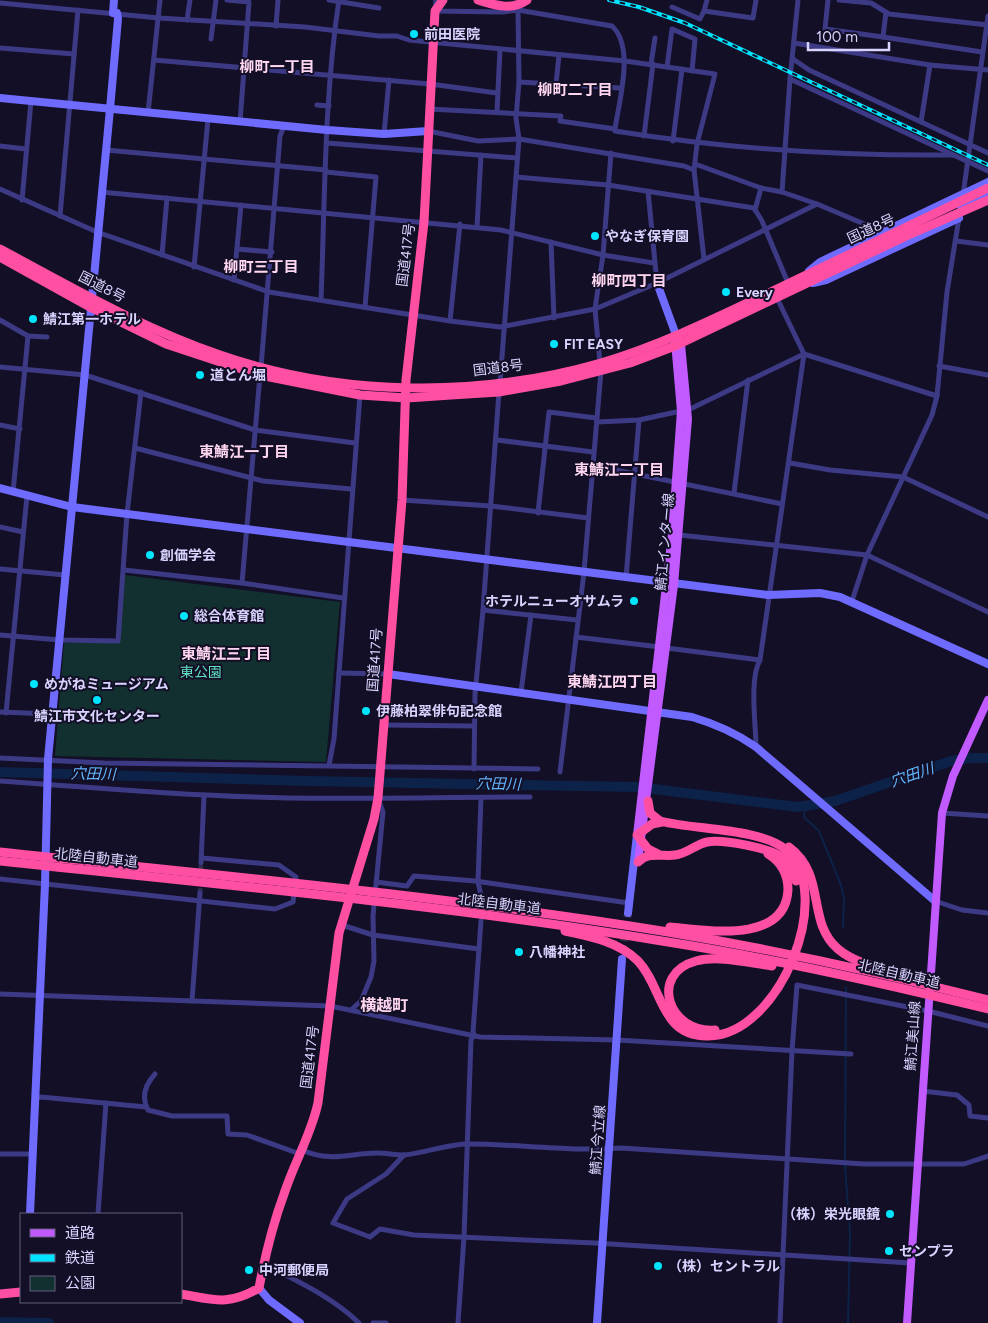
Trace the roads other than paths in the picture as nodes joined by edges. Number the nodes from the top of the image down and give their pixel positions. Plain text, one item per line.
1 (114, 0) edge
2 (160, 0) edge
3 (190, 0) edge
4 (216, 0) edge
5 (227, 0) edge
6 (278, 0) edge
7 (328, 0) edge
8 (436, 0) edge
9 (443, 0) edge
10 (478, 0) edge
11 (522, 0) edge
12 (527, 0) edge
13 (707, 0) edge
14 (756, 0) edge
15 (798, 0) edge
16 (828, 0) edge
17 (839, 0) edge
18 (249, 1) edge
19 (339, 1) edge
20 (0, 2) edge
21 (27, 3) edge
22 (672, 7) dead end
23 (380, 8) dead end
24 (78, 10) junction
25 (518, 10) junction
26 (435, 11) junction
27 (704, 11) junction
28 (886, 12) junction
29 (115, 13) junction
30 (988, 16) edge
31 (159, 18) junction
32 (188, 20) junction
33 (213, 22) junction
34 (247, 24) junction
35 (987, 25) edge
36 (276, 26) junction
37 (334, 32) junction
38 (883, 37) junction
39 (655, 38) dead end
40 (211, 39) dead end
41 (432, 42) junction
42 (794, 44) junction
43 (0, 48) edge
44 (500, 49) junction
45 (519, 51) junction
46 (982, 52) junction
47 (74, 54) junction
48 (559, 55) junction
49 (793, 59) junction
50 (154, 60) junction
51 (624, 61) junction
52 (652, 64) junction
53 (930, 65) junction
54 (243, 67) junction
55 (667, 67) junction
56 (682, 70) junction
57 (988, 70) edge
58 (692, 71) junction
59 (979, 71) junction
60 (330, 75) junction
61 (790, 79) junction
62 (389, 80) junction
63 (519, 82) junction
64 (430, 84) junction
65 (556, 84) junction
66 (620, 88) junction
67 (496, 93) junction
68 (0, 98) edge
69 (31, 101) junction
70 (69, 105) junction
71 (317, 105) dead end
72 (329, 106) junction
73 (110, 109) junction
74 (428, 109) junction
75 (497, 112) junction
76 (516, 113) junction
77 (148, 114) junction
78 (208, 119) junction
79 (240, 122) junction
80 (921, 122) junction
81 (284, 126) junction
82 (615, 128) junction
83 (327, 130) junction
84 (428, 131) junction
85 (384, 134) junction
86 (644, 136) junction
87 (519, 139) junction
88 (673, 141) junction
89 (326, 143) junction
90 (697, 144) junction
91 (969, 144) junction
92 (0, 146) edge
93 (26, 149) junction
94 (106, 150) junction
95 (428, 151) junction
96 (785, 151) junction
97 (611, 153) junction
98 (988, 153) edge
99 (953, 154) junction
100 (481, 156) junction
101 (518, 158) junction
102 (203, 160) junction
103 (968, 161) junction
104 (279, 166) junction
105 (695, 167) junction
106 (326, 171) junction
107 (988, 171) edge
108 (516, 177) junction
109 (988, 182) edge
110 (608, 185) junction
111 (761, 188) junction
112 (988, 188) edge
113 (0, 189) edge
114 (648, 191) junction
115 (101, 192) junction
116 (782, 192) junction
117 (963, 194) junction
118 (988, 194) edge
119 (167, 198) junction
120 (696, 198) junction
121 (22, 200) junction
122 (988, 201) edge
123 (198, 202) junction
124 (817, 204) junction
125 (241, 205) junction
126 (961, 206) junction
127 (275, 208) junction
128 (755, 210) junction
129 (325, 212) junction
130 (60, 216) junction
131 (374, 216) junction
132 (959, 218) junction
133 (424, 222) junction
134 (460, 224) junction
135 (477, 227) junction
136 (765, 230) junction
137 (98, 232) junction
138 (512, 232) junction
139 (883, 232) junction
140 (902, 234) junction
141 (956, 241) junction
142 (551, 242) junction
143 (988, 245) edge
144 (0, 249) edge
145 (237, 249) junction
146 (272, 252) junction
147 (162, 254) junction
148 (603, 255) junction
149 (0, 257) edge
150 (704, 259) junction
151 (654, 263) junction
152 (194, 266) junction
153 (234, 280) junction
154 (801, 282) junction
155 (657, 283) junction
156 (788, 283) junction
157 (269, 292) junction
158 (778, 298) junction
159 (321, 300) junction
160 (91, 302) junction
161 (365, 307) junction
162 (595, 309) junction
163 (412, 314) junction
164 (554, 318) junction
165 (0, 320) edge
166 (450, 321) junction
167 (505, 326) junction
168 (676, 335) junction
169 (28, 336) junction
170 (47, 337) dead end
171 (678, 345) junction
172 (804, 354) junction
173 (939, 366) junction
174 (0, 367) edge
175 (600, 367) junction
176 (25, 368) junction
177 (261, 371) junction
178 (85, 375) junction
179 (988, 376) edge
180 (748, 380) junction
181 (500, 382) junction
182 (406, 387) junction
183 (141, 392) junction
184 (499, 392) junction
185 (360, 395) junction
186 (936, 396) junction
187 (407, 398) junction
188 (684, 411) junction
189 (596, 420) junction
190 (639, 420) junction
191 (0, 425) edge
192 (20, 429) junction
193 (255, 430) junction
194 (497, 440) junction
195 (355, 443) junction
196 (546, 447) junction
197 (135, 448) junction
198 (593, 452) junction
199 (790, 463) junction
200 (593, 469) junction
201 (635, 474) junction
202 (903, 477) junction
203 (250, 478) junction
204 (679, 483) junction
205 (0, 488) edge
206 (351, 489) junction
207 (13, 492) junction
208 (734, 493) junction
209 (26, 496) junction
210 (402, 500) junction
211 (782, 504) junction
212 (491, 506) junction
213 (72, 507) junction
214 (538, 513) junction
215 (127, 514) junction
216 (988, 517) edge
217 (588, 518) junction
218 (0, 527) edge
219 (247, 530) junction
220 (23, 532) junction
221 (679, 535) junction
222 (348, 542) junction
223 (776, 545) junction
224 (398, 548) junction
225 (868, 554) junction
226 (487, 560) junction
227 (0, 568) edge
228 (124, 570) junction
229 (19, 571) junction
230 (584, 572) junction
231 (65, 575) junction
232 (626, 578) junction
233 (242, 583) junction
234 (671, 584) junction
235 (768, 596) junction
236 (343, 598) junction
237 (852, 601) junction
238 (483, 610) junction
239 (988, 612) edge
240 (531, 615) junction
241 (577, 620) junction
242 (0, 635) edge
243 (13, 636) junction
244 (576, 637) junction
245 (60, 640) junction
246 (664, 648) junction
247 (760, 660) junction
248 (988, 664) edge
249 (339, 673) junction
250 (388, 674) junction
251 (475, 686) junction
252 (521, 692) junction
253 (568, 698) junction
254 (988, 700) edge
255 (3, 712) edge
256 (656, 712) junction
257 (52, 714) junction
258 (385, 724) junction
259 (474, 726) junction
260 (756, 747) junction
261 (0, 758) edge
262 (48, 759) junction
263 (329, 765) junction
264 (381, 768) junction
265 (474, 768) junction
266 (538, 769) dead end
267 (560, 772) dead end
268 (0, 781) edge
269 (47, 784) junction
270 (204, 794) junction
271 (530, 797) dead end
272 (378, 798) junction
273 (481, 798) junction
274 (645, 801) junction
275 (942, 813) junction
276 (988, 816) edge
277 (665, 822) junction
278 (640, 835) junction
279 (755, 837) junction
280 (753, 848) junction
281 (0, 852) edge
282 (661, 855) junction
283 (36, 860) junction
284 (0, 861) edge
285 (638, 862) junction
286 (0, 879) edge
287 (376, 882) junction
288 (478, 882) junction
289 (45, 884) junction
290 (200, 893) tunnel mouth
291 (482, 900) dead end
292 (200, 901) junction
293 (936, 901) junction
294 (411, 902) junction
295 (629, 903) junction
296 (423, 908) junction
297 (988, 912) edge
298 (628, 913) tunnel mouth
299 (582, 919) junction
300 (481, 921) dead end
301 (342, 925) junction
302 (373, 935) junction
303 (480, 949) junction
304 (622, 959) tunnel mouth
305 (772, 959) junction
306 (805, 965) junction
307 (921, 985) junction
308 (938, 989) junction
309 (0, 994) edge
310 (40, 995) junction
311 (988, 999) edge
312 (192, 1001) junction
313 (330, 1006) junction
314 (988, 1009) edge
315 (351, 1010) junction
316 (928, 1011) junction
317 (988, 1026) edge
318 (474, 1035) junction
319 (617, 1040) junction
320 (792, 1051) junction
321 (851, 1054) dead end
322 (155, 1074) dead end
323 (922, 1092) junction
324 (35, 1100) junction
325 (106, 1103) junction
326 (146, 1107) junction
327 (988, 1118) edge
328 (467, 1144) junction
329 (610, 1149) junction
330 (301, 1152) junction
331 (0, 1154) edge
332 (32, 1154) junction
333 (404, 1155) junction
334 (988, 1156) edge
335 (787, 1161) junction
336 (917, 1164) junction
337 (30, 1213) edge
338 (98, 1213) edge
339 (464, 1237) junction
340 (603, 1244) junction
341 (783, 1255) junction
342 (910, 1263) junction
343 (264, 1264) junction
344 (259, 1288) junction
345 (20, 1292) edge
346 (0, 1294) edge
347 (182, 1294) edge
348 (300, 1323) edge
349 (358, 1323) edge
350 (373, 1323) edge
351 (386, 1323) edge
352 (458, 1323) edge
353 (597, 1323) edge
354 (780, 1323) edge
355 (907, 1323) edge

1 - 29 street
2 - 31 street
3 - 32 street
4 - 33 street
5 - 18 street
6 - 36 street
7 - 19 street
8 - 26 street
9 - 26 highway
10 - 12 highway
11 - 25 street
13 - 27 street
14 - 27 street
15 - 42 street
16 - 38 street
17 - 28 street
18 - 34 street
19 - 23 street
19 - 37 street
20 - 21 street
21 - 24 street
22 - 27 street
24 - 29 street
24 - 47 street
25 - 26 street
25 - 45 street
25 - 51 street
26 - 41 highway, 国道417号
28 - 35 street
28 - 38 street
29 - 31 street
29 - 73 street
30 - 35 street
31 - 32 street
31 - 50 street
32 - 33 street
33 - 34 street
33 - 40 street
34 - 36 street
34 - 54 street
35 - 46 street
36 - 37 street
37 - 41 street
37 - 60 street
38 - 46 street
39 - 52 street
41 - 44 street
41 - 64 highway, 国道417号
42 - 49 street
42 - 53 street
43 - 47 street
44 - 45 street
44 - 67 street
45 - 48 street
45 - 63 street
46 - 59 street
47 - 70 street
48 - 51 street
48 - 65 street
49 - 61 street
49 - 80 street
50 - 54 street
50 - 77 street
51 - 52 street
51 - 66 street
52 - 55 street
52 - 86 street
53 - 59 street
53 - 80 street
54 - 60 street
54 - 79 street
55 - 56 street
55 - 58 street
56 - 58 street
56 - 88 street
57 - 59 street
58 - 90 street
59 - 91 street
60 - 62 street
60 - 72 street
61 - 96 street
61 - 99 street
62 - 64 street
62 - 85 street
63 - 65 street
63 - 76 street
64 - 67 street
64 - 74 highway, 国道417号
65 - 66 street
66 - 82 street
67 - 75 street
68 - 69 street
69 - 70 street
69 - 93 street
70 - 73 street
70 - 130 street
71 - 72 street
72 - 83 street
73 - 77 street
73 - 94 street
74 - 75 street
74 - 84 highway, 国道417号
75 - 76 street
76 - 82 street
76 - 87 street
77 - 78 street
78 - 79 street
78 - 102 street
79 - 81 street
80 - 91 street
81 - 83 street
81 - 104 street
82 - 86 street
83 - 85 street
83 - 89 street
84 - 85 street
84 - 87 street
84 - 95 highway, 国道417号
86 - 88 street
87 - 97 street
87 - 101 street
88 - 90 street
89 - 95 street
89 - 106 street
90 - 96 street
90 - 105 street
91 - 98 street
91 - 103 street
92 - 93 street
93 - 121 street
94 - 102 street
94 - 115 street
95 - 100 street
95 - 133 highway, 国道417号
96 - 99 street
96 - 116 street
97 - 105 street
97 - 110 street
99 - 103 street
100 - 101 street
100 - 135 street
101 - 108 street
102 - 104 street
102 - 123 street
103 - 107 street
103 - 117 street
104 - 106 street
104 - 127 street
105 - 111 street
105 - 120 street
106 - 129 street
106 - 131 street
108 - 110 street
108 - 138 street
109 - 117 street
110 - 114 street
110 - 148 street
111 - 116 street
111 - 128 street
112 - 140 highway, 国道8号
113 - 121 street
114 - 120 street
114 - 151 street
115 - 119 street
115 - 137 street
116 - 124 street
117 - 126 street
117 - 139 street
118 - 126 street
119 - 123 street
119 - 147 street
120 - 128 street
120 - 150 street
121 - 130 street
122 - 132 street
122 - 140 highway, 国道8号
123 - 125 street
123 - 152 street
124 - 136 street
124 - 139 street
125 - 127 street
125 - 145 street
126 - 132 street
127 - 129 street
127 - 146 street
128 - 136 street
129 - 131 street
129 - 159 street
130 - 137 street
131 - 133 street
131 - 161 street
132 - 141 street
132 - 154 street
133 - 134 street
133 - 163 highway, 国道417号
134 - 135 street
134 - 166 street
135 - 138 street
136 - 150 street
136 - 156 street
137 - 147 street
137 - 160 street
138 - 142 street
138 - 167 street
139 - 154 street
140 - 154 highway, 国道8号
141 - 143 street
141 - 173 street
142 - 148 street
142 - 164 street
144 - 160 highway, 国道8号
145 - 146 street
145 - 153 street
146 - 157 street
147 - 152 street
148 - 151 street
148 - 162 street
149 - 160 highway, 国道8号
150 - 155 street
151 - 155 street
152 - 153 street
153 - 157 street
154 - 156 highway, 国道8号
154 - 158 highway, 国道8号
155 - 162 street
155 - 168 street
156 - 168 highway, 国道8号
157 - 159 street
157 - 177 street
158 - 171 highway, 国道8号
158 - 172 street
159 - 161 street
160 - 177 highway, 国道8号
160 - 178 street
161 - 163 street
162 - 164 street
162 - 175 street
163 - 166 street
163 - 182 highway, 国道417号
164 - 167 street
165 - 169 street
166 - 167 street
167 - 181 street
168 - 171 main road, 鯖江インター線
168 - 175 highway, 国道8号
169 - 170 street
169 - 176 street
171 - 175 highway, 国道8号
171 - 188 main road, 鯖江インター線
172 - 180 street
172 - 186 street
172 - 199 street
173 - 179 street
173 - 186 street
174 - 176 street
175 - 181 highway, 国道8号
175 - 184 highway, 国道8号
175 - 189 street
176 - 178 street
176 - 192 street
177 - 182 highway, 国道8号
177 - 185 highway, 国道8号
177 - 193 street
178 - 183 street
178 - 213 street
180 - 188 street
180 - 208 street
181 - 182 highway, 国道8号
182 - 187 highway, 国道417号
183 - 193 street
183 - 197 street
184 - 187 highway, 国道8号
184 - 194 street
185 - 187 highway, 国道8号
185 - 195 street
186 - 202 street
187 - 210 highway, 国道417号
188 - 190 street
188 - 204 main road, 鯖江インター線
189 - 190 street
189 - 196 street
189 - 198 street
190 - 201 street
191 - 192 street
192 - 207 street
193 - 195 street
193 - 203 street
194 - 196 street
194 - 212 street
195 - 206 street
196 - 198 street
196 - 214 street
197 - 203 street
197 - 215 street
198 - 200 street
199 - 202 street
199 - 211 street
200 - 201 street
200 - 217 street
201 - 204 street
201 - 232 street
202 - 216 street
202 - 225 street
203 - 206 street
203 - 219 street
204 - 208 street
204 - 221 main road, 鯖江インター線
204 - 234 main road, 鯖江インター線
205 - 207 street
206 - 222 street
207 - 209 street
208 - 211 street
209 - 213 street
209 - 220 street
210 - 212 street
210 - 224 highway, 国道417号
211 - 223 street
212 - 214 street
212 - 226 street
213 - 215 street
213 - 231 street
214 - 217 street
215 - 219 street
215 - 228 street
217 - 230 street
218 - 220 street
219 - 222 street
219 - 233 street
220 - 229 street
221 - 223 street
221 - 234 main road, 鯖江インター線
222 - 224 street
222 - 236 street
223 - 225 street
223 - 235 street
224 - 226 street
224 - 250 highway, 国道417号
225 - 237 street
225 - 239 street
226 - 230 street
226 - 238 street
227 - 229 street
228 - 233 street
228 - 245 street
229 - 231 street
229 - 243 street
230 - 232 street
230 - 241 street
231 - 245 street
232 - 234 street
233 - 236 street
234 - 235 street
234 - 246 main road, 鯖江インター線
235 - 237 street
235 - 247 street
236 - 249 street
237 - 248 street
238 - 240 street
238 - 251 street
240 - 241 street
240 - 252 street
241 - 244 street
242 - 243 street
243 - 245 street
243 - 255 street
244 - 246 street
244 - 253 street
245 - 257 street
246 - 247 street
246 - 256 main road, 鯖江インター線
247 - 260 street
249 - 250 street
249 - 263 street
250 - 251 street
250 - 258 highway, 国道417号
251 - 252 street
251 - 259 street
252 - 253 street
253 - 256 street
253 - 267 street
254 - 275 main road, 鯖江美山線
255 - 257 street
256 - 260 street
256 - 274 main road, 鯖江インター線
257 - 262 street
258 - 259 street
258 - 264 highway, 国道417号
259 - 265 street
260 - 293 street
261 - 262 street
262 - 263 street
262 - 269 street
263 - 264 street
264 - 265 street
264 - 272 highway, 国道417号
265 - 266 street
268 - 269 street
269 - 270 street
269 - 289 street
270 - 272 street
270 - 292 street
271 - 273 street
272 - 273 street
272 - 287 street
272 - 301 highway, 国道417号
273 - 288 street
274 - 277 highway
274 - 278 main road, 鯖江インター線
275 - 276 street
275 - 293 main road, 鯖江美山線
277 - 278 highway
277 - 279 highway
278 - 282 highway
278 - 285 main road, 鯖江インター線
278 - 295 street
279 - 296 highway
279 - 307 highway
280 - 282 highway
280 - 299 highway
280 - 305 highway
281 - 283 highway, 北陸自動車道
282 - 285 highway
283 - 284 highway, 北陸自動車道
283 - 294 highway, 北陸自動車道
285 - 295 street
286 - 289 street
287 - 288 street
287 - 302 street
288 - 291 street
288 - 295 street
289 - 292 street
289 - 310 street
290 - 292 street
292 - 312 street
293 - 297 street
293 - 316 main road, 鯖江美山線
294 - 296 highway, 北陸自動車道
294 - 299 highway, 北陸自動車道
295 - 298 street
296 - 305 highway, 北陸自動車道
299 - 305 highway, 北陸自動車道
300 - 303 street
301 - 302 street
301 - 313 highway, 国道417号
302 - 303 street
302 - 315 street
303 - 318 street
304 - 319 street, 鯖江今立線
305 - 306 highway
305 - 306 highway, 北陸自動車道
306 - 307 highway, 北陸自動車道
306 - 307 highway, 北陸自動車道
307 - 308 highway
308 - 311 highway
308 - 314 highway, 北陸自動車道
309 - 310 street
310 - 312 street
310 - 324 street
312 - 313 street
313 - 315 street
313 - 330 highway, 国道417号
315 - 318 street
316 - 317 street
316 - 320 street
316 - 323 main road, 鯖江美山線
318 - 319 street
318 - 328 street
319 - 320 street
319 - 329 street, 鯖江今立線
320 - 321 street
320 - 335 street
322 - 326 street
323 - 327 street
323 - 336 main road, 鯖江美山線
324 - 325 street
324 - 332 street
325 - 326 street
325 - 338 street
326 - 330 street
328 - 329 street
328 - 333 street
328 - 339 street
329 - 335 street
329 - 340 street, 鯖江今立線
330 - 333 street
330 - 343 highway, 国道417号
331 - 332 street
332 - 337 street
333 - 339 street
334 - 336 street
335 - 336 street
335 - 341 street
336 - 342 main road, 鯖江美山線
339 - 340 street
339 - 352 street
340 - 341 street
340 - 353 street, 鯖江今立線
341 - 342 street
341 - 354 street
342 - 355 main road, 鯖江美山線
343 - 344 highway, 国道417号
343 - 349 street
344 - 347 highway
344 - 348 street
345 - 346 highway
350 - 351 street

